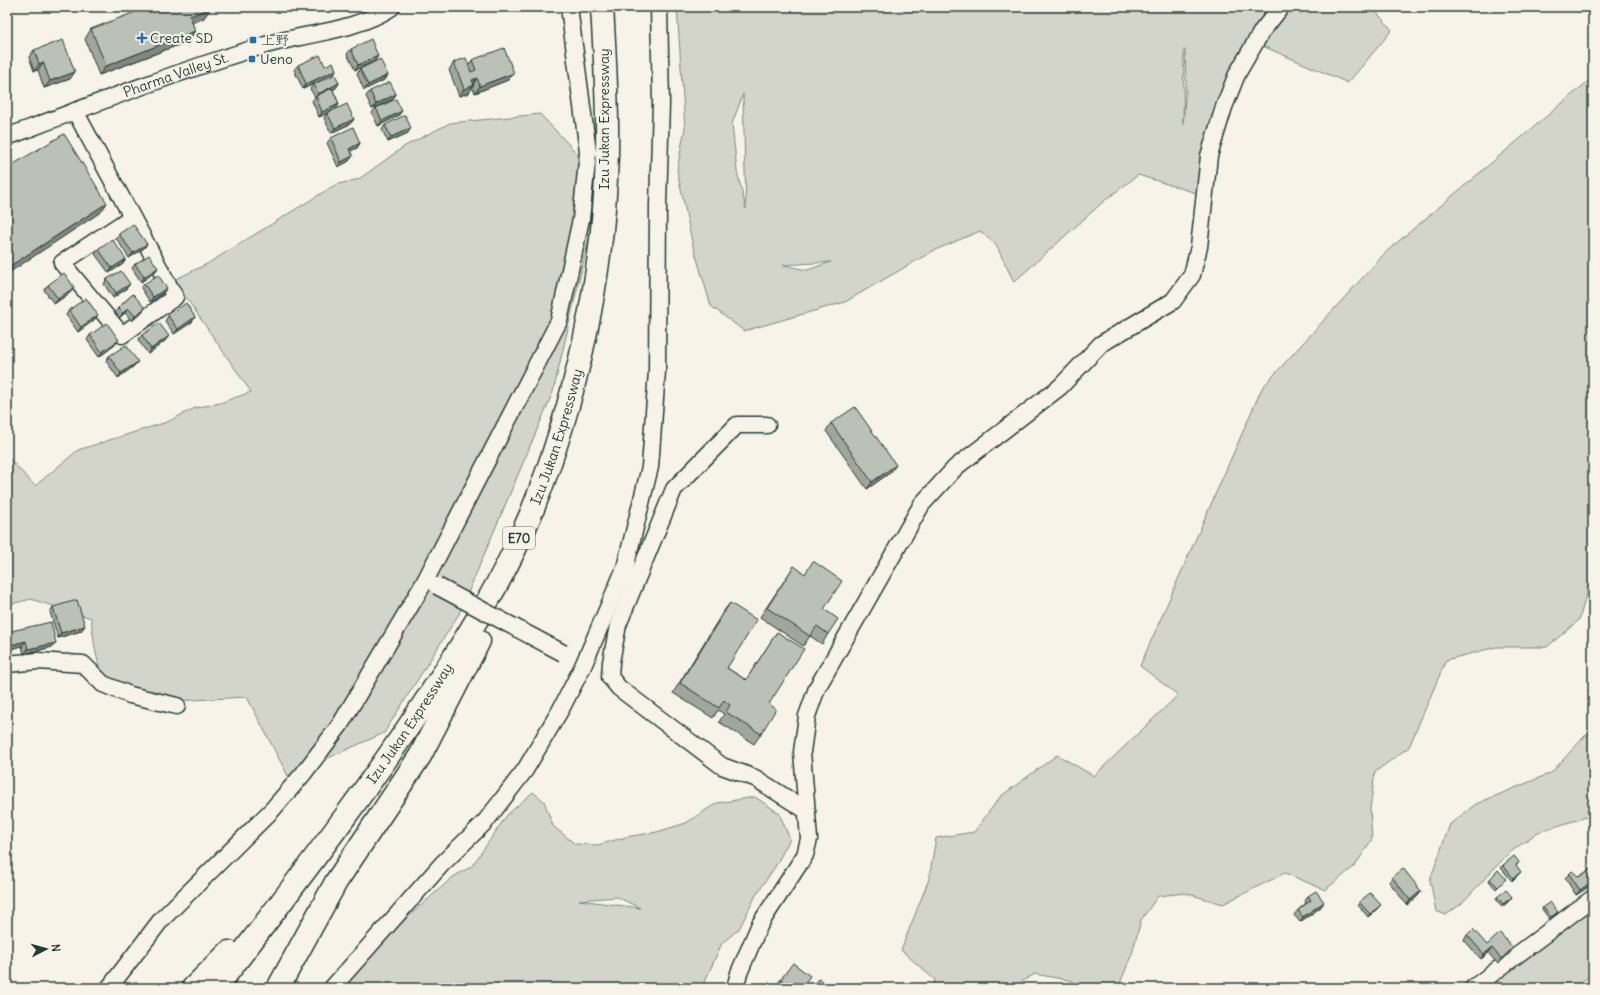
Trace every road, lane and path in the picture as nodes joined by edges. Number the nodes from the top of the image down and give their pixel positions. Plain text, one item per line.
1 (392, 7) edge
2 (569, 7) edge
3 (602, 7) edge
4 (611, 7) edge
5 (659, 7) edge
6 (1281, 7) edge
7 (75, 111) junction
8 (7, 137) edge
9 (132, 217) junction
10 (767, 425) dead end
11 (431, 584) junction
12 (602, 620) junction
13 (618, 625) junction
14 (482, 635) junction
15 (7, 664) edge
16 (583, 666) junction
17 (177, 706) dead end
18 (807, 811) junction
19 (288, 892) junction
20 (1593, 898) edge
21 (109, 988) edge
22 (193, 988) edge
23 (216, 988) edge
24 (228, 988) edge
25 (278, 988) edge
26 (332, 988) edge
27 (735, 988) edge
28 (1473, 988) edge

1 - 7 street, Pharma Valley St.
2 - 11 street
3 - 19 highway, Izu Jukan Expressway / E70
4 - 14 highway, Izu Jukan Expressway / E70
5 - 12 street
6 - 18 street
7 - 8 street, Pharma Valley St.
7 - 9 street
9 - 9 street
10 - 13 street
11 - 16 street, bridge
11 - 21 street
12 - 13 street
12 - 16 street
13 - 18 street
14 - 24 highway, Izu Jukan Expressway / E70
14 - 25 highway
15 - 17 street
16 - 26 street
18 - 27 street
19 - 22 highway
19 - 23 highway, Izu Jukan Expressway / E70
20 - 28 street

